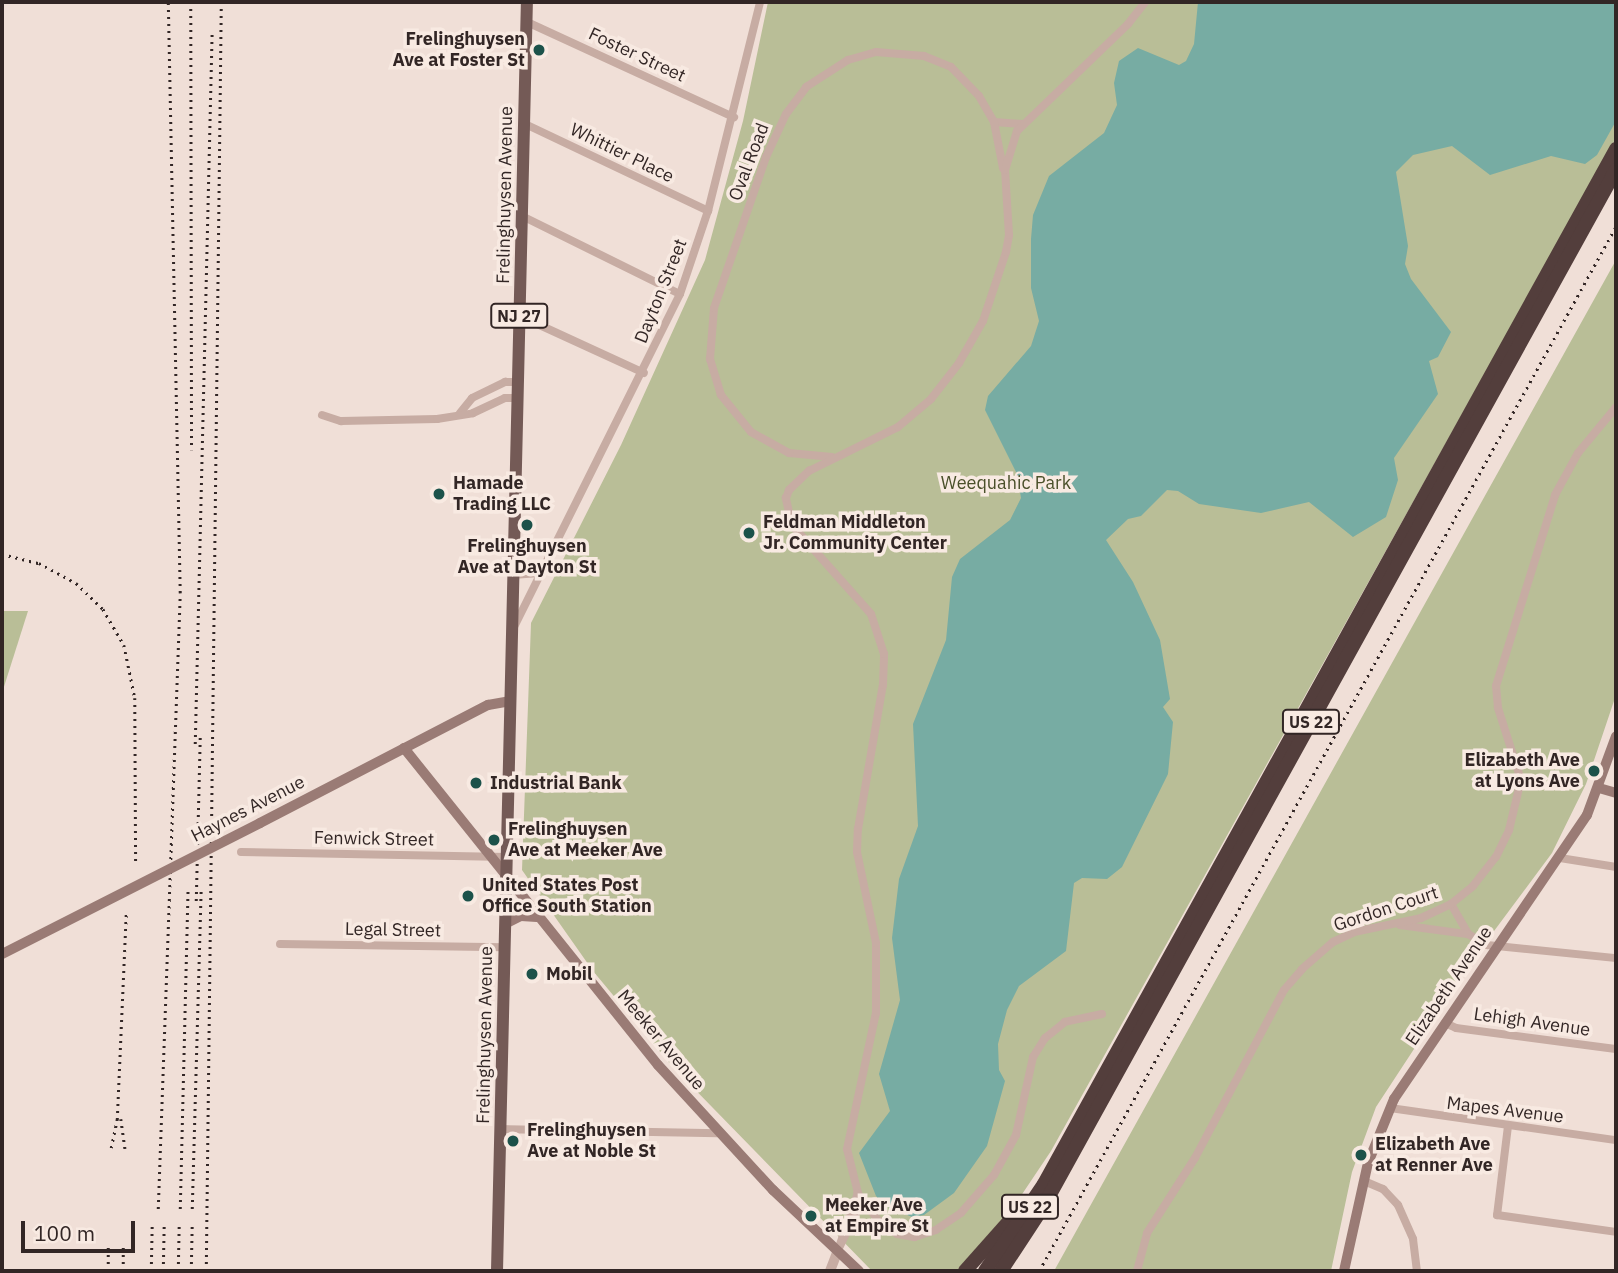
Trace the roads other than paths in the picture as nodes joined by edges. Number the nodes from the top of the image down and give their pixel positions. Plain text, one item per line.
1 (527, 2) edge
2 (760, 2) edge
3 (1144, 2) edge
4 (527, 22) junction
5 (734, 117) junction
6 (993, 122) junction
7 (523, 123) junction
8 (1022, 124) junction
9 (1616, 149) edge
10 (1616, 170) edge
11 (1005, 178) junction
12 (708, 211) junction
13 (522, 216) junction
14 (680, 293) junction
15 (519, 322) junction
16 (644, 373) junction
17 (518, 382) junction
18 (517, 398) junction
19 (1616, 407) edge
20 (460, 413) junction
21 (322, 415) dead end
22 (835, 457) junction
23 (540, 573) junction
24 (512, 575) junction
25 (512, 631) junction
26 (510, 701) junction
27 (1616, 736) edge
28 (404, 748) junction
29 (1599, 788) junction
30 (1616, 793) edge
31 (241, 852) dead end
32 (492, 857) junction
33 (507, 857) junction
34 (1560, 858) junction
35 (1616, 867) edge
36 (506, 876) junction
37 (1451, 904) junction
38 (537, 916) junction
39 (505, 924) junction
40 (1394, 924) junction
41 (1468, 934) junction
42 (281, 944) dead end
43 (1497, 945) junction
44 (504, 947) junction
45 (2, 954) edge
46 (1616, 958) edge
47 (1102, 1014) dead end
48 (1445, 1023) junction
49 (1616, 1049) edge
50 (1390, 1108) junction
51 (1508, 1126) junction
52 (500, 1129) junction
53 (718, 1133) junction
54 (1069, 1139) junction
55 (1616, 1140) edge
56 (1364, 1181) junction
57 (860, 1197) junction
58 (1616, 1231) edge
59 (838, 1250) junction
60 (1002, 1270) edge
61 (497, 1271) edge
62 (830, 1271) edge
63 (859, 1271) edge
64 (965, 1271) edge
65 (985, 1271) edge
66 (1137, 1271) edge
67 (1344, 1271) edge
68 (1418, 1271) edge

1 - 4 main road, Frelinghuysen Avenue / NJ 27
2 - 5 street, Dayton Street
3 - 8 street
4 - 5 street, Foster Street
4 - 7 main road, Frelinghuysen Avenue / NJ 27
5 - 12 street, Dayton Street
6 - 8 street
6 - 11 street, Oval Road
6 - 22 street, Oval Road
7 - 12 street, Whittier Place
7 - 13 main road, Frelinghuysen Avenue / NJ 27
8 - 11 street
9 - 54 highway, US 22
10 - 60 highway, US 22
11 - 22 street
12 - 14 street, Dayton Street
13 - 14 street
13 - 15 main road, Frelinghuysen Avenue / NJ 27
14 - 16 street, Dayton Street
15 - 16 street
15 - 17 main road, Frelinghuysen Avenue / NJ 27
16 - 23 street, Dayton Street
17 - 18 main road, Frelinghuysen Avenue / NJ 27
17 - 20 street
18 - 20 street
18 - 24 main road, Frelinghuysen Avenue / NJ 27
19 - 37 street, Gordon Court
20 - 21 street
22 - 57 street
23 - 24 street
23 - 25 street, Dayton Street
24 - 25 main road, Frelinghuysen Avenue / NJ 27
25 - 26 main road, Frelinghuysen Avenue / NJ 27
26 - 28 main road, Haynes Avenue
26 - 33 main road, Frelinghuysen Avenue / NJ 27
27 - 29 main road, Elizabeth Avenue
28 - 32 main road, Meeker Avenue
28 - 45 main road, Haynes Avenue, bridge
29 - 30 main road
29 - 34 main road, Elizabeth Avenue
31 - 32 street, Fenwick Street
32 - 33 street, Fenwick Street
32 - 36 main road, Meeker Avenue
33 - 36 main road, Frelinghuysen Avenue / NJ 27
34 - 35 street
34 - 43 main road, Elizabeth Avenue
36 - 38 main road, Meeker Avenue
36 - 39 main road, Frelinghuysen Avenue / NJ 27
37 - 40 street, Gordon Court
37 - 41 street
38 - 39 main road
38 - 53 main road, Meeker Avenue
39 - 44 main road, Frelinghuysen Avenue / NJ 27
40 - 41 street
40 - 66 street, Gordon Court
41 - 43 street
42 - 44 street, Legal Street
43 - 46 street
43 - 48 main road, Elizabeth Avenue
44 - 52 main road, Frelinghuysen Avenue / NJ 27
47 - 57 street
48 - 49 street, Lehigh Avenue
48 - 50 main road, Elizabeth Avenue
50 - 51 street, Mapes Avenue
50 - 56 main road, Elizabeth Avenue
51 - 55 street, Mapes Avenue
51 - 58 street
52 - 53 street
52 - 61 main road, Frelinghuysen Avenue / NJ 27
53 - 59 main road, Meeker Avenue
54 - 64 highway
54 - 65 highway, US 22
56 - 67 main road, Elizabeth Avenue
56 - 68 street
57 - 59 street
59 - 62 street
59 - 63 main road, Meeker Avenue

